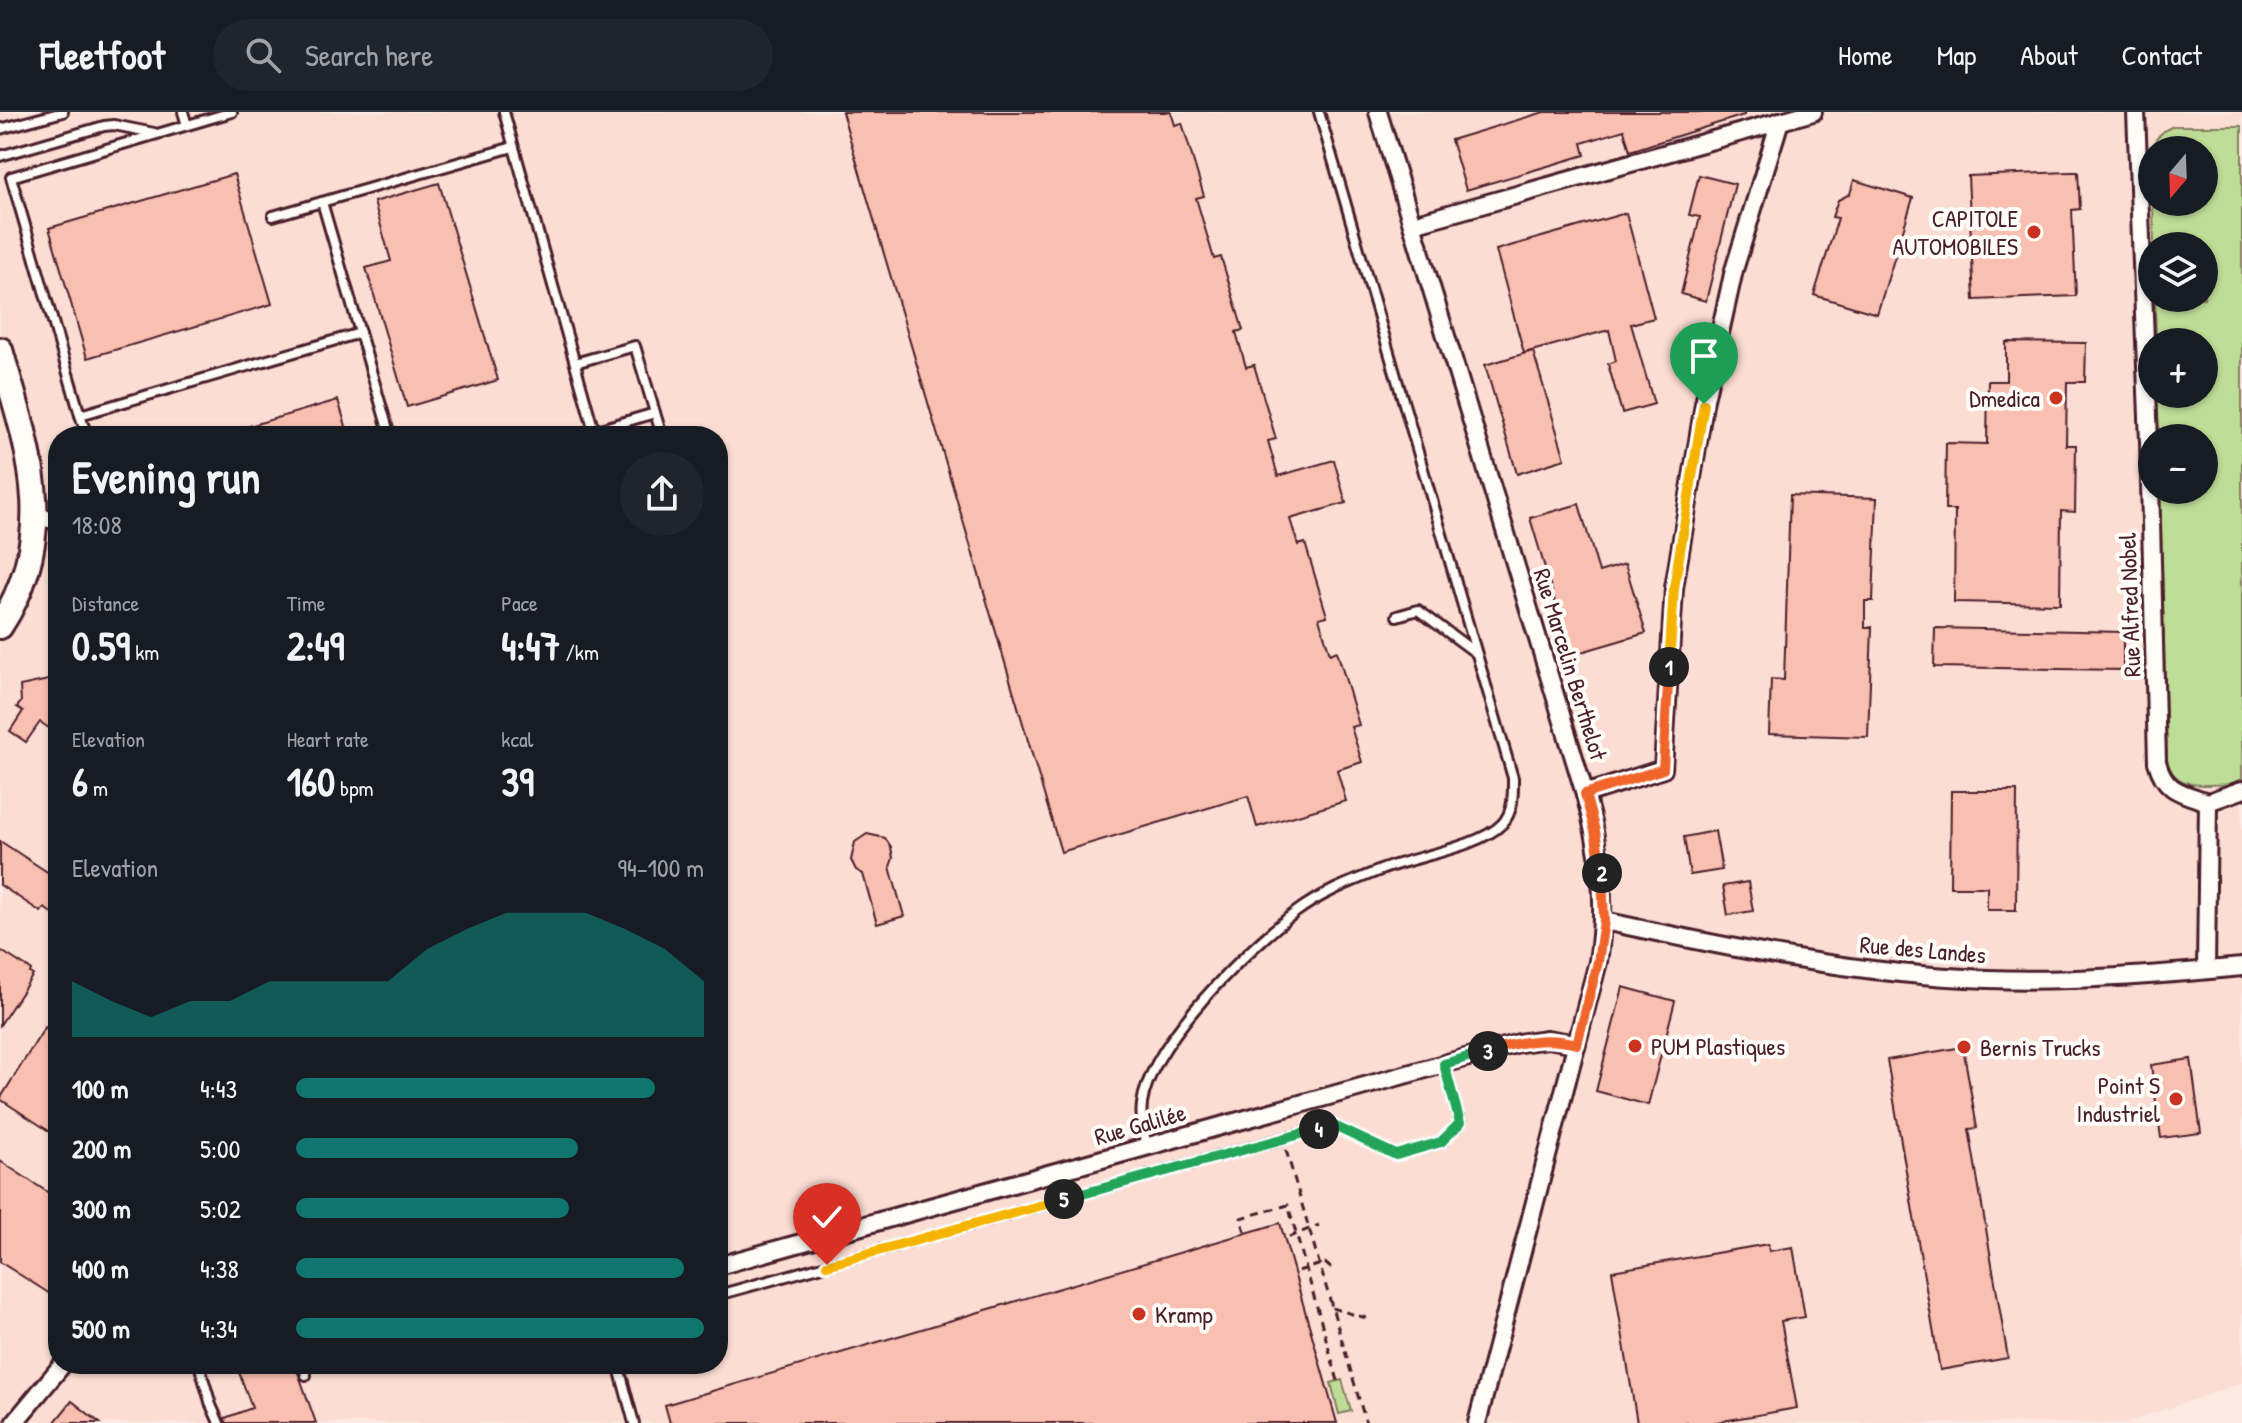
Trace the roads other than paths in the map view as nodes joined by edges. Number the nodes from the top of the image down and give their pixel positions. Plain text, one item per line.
1 (63, 112) edge
2 (183, 112) edge
3 (232, 112) edge
4 (504, 112) edge
5 (1319, 112) edge
6 (1378, 112) edge
7 (1813, 112) edge
8 (2136, 112) edge
9 (1780, 121) junction
10 (187, 125) junction
11 (0, 129) edge
12 (159, 134) junction
13 (513, 147) junction
14 (0, 156) edge
15 (322, 202) junction
16 (273, 216) dead end
17 (1413, 224) junction
18 (360, 333) junction
19 (0, 350) edge
20 (575, 363) junction
21 (655, 413) junction
22 (80, 415) junction
23 (84, 426) edge
24 (387, 426) edge
25 (593, 426) edge
26 (611, 426) edge
27 (659, 426) edge
28 (46, 518) edge
29 (1397, 616) dead end
30 (0, 626) edge
31 (1476, 653) junction
32 (2242, 790) edge
33 (1585, 794) junction
34 (2208, 802) junction
35 (1604, 921) junction
36 (2242, 967) edge
37 (2206, 970) junction
38 (1577, 1044) junction
39 (1444, 1064) junction
40 (1147, 1147) junction
41 (728, 1263) edge
42 (728, 1292) edge
43 (55, 1374) edge
44 (202, 1374) edge
45 (621, 1374) edge
46 (14, 1423) edge
47 (219, 1423) edge
48 (634, 1423) edge
49 (1477, 1423) edge

1 - 11 lane
2 - 10 lane
3 - 10 lane
4 - 13 lane
5 - 31 lane
6 - 17 street, Rue Marcelin Berthelot
7 - 9 street
8 - 34 street, Rue Alfred Nobel
9 - 17 street
9 - 33 street
10 - 12 lane
12 - 14 lane
12 - 22 lane
13 - 15 lane
13 - 20 lane
15 - 16 lane
15 - 18 lane
17 - 33 street, Rue Marcelin Berthelot
18 - 22 lane
18 - 24 lane
19 - 28 main road
20 - 21 lane
20 - 25 lane
21 - 26 lane
21 - 27 lane
22 - 23 lane
28 - 30 main road
29 - 31 lane
31 - 40 lane
32 - 34 street
33 - 35 street, Rue Marcelin Berthelot
34 - 37 street
35 - 37 street, Rue des Landes
35 - 38 street, Rue Marcelin Berthelot
36 - 37 street, Rue des Landes
38 - 39 street, Rue Galilée
38 - 49 street, Rue Marcelin Berthelot
39 - 40 street, Rue Galilée
39 - 42 lane
40 - 41 street, Rue Galilée
43 - 46 street
44 - 47 lane
45 - 48 lane

